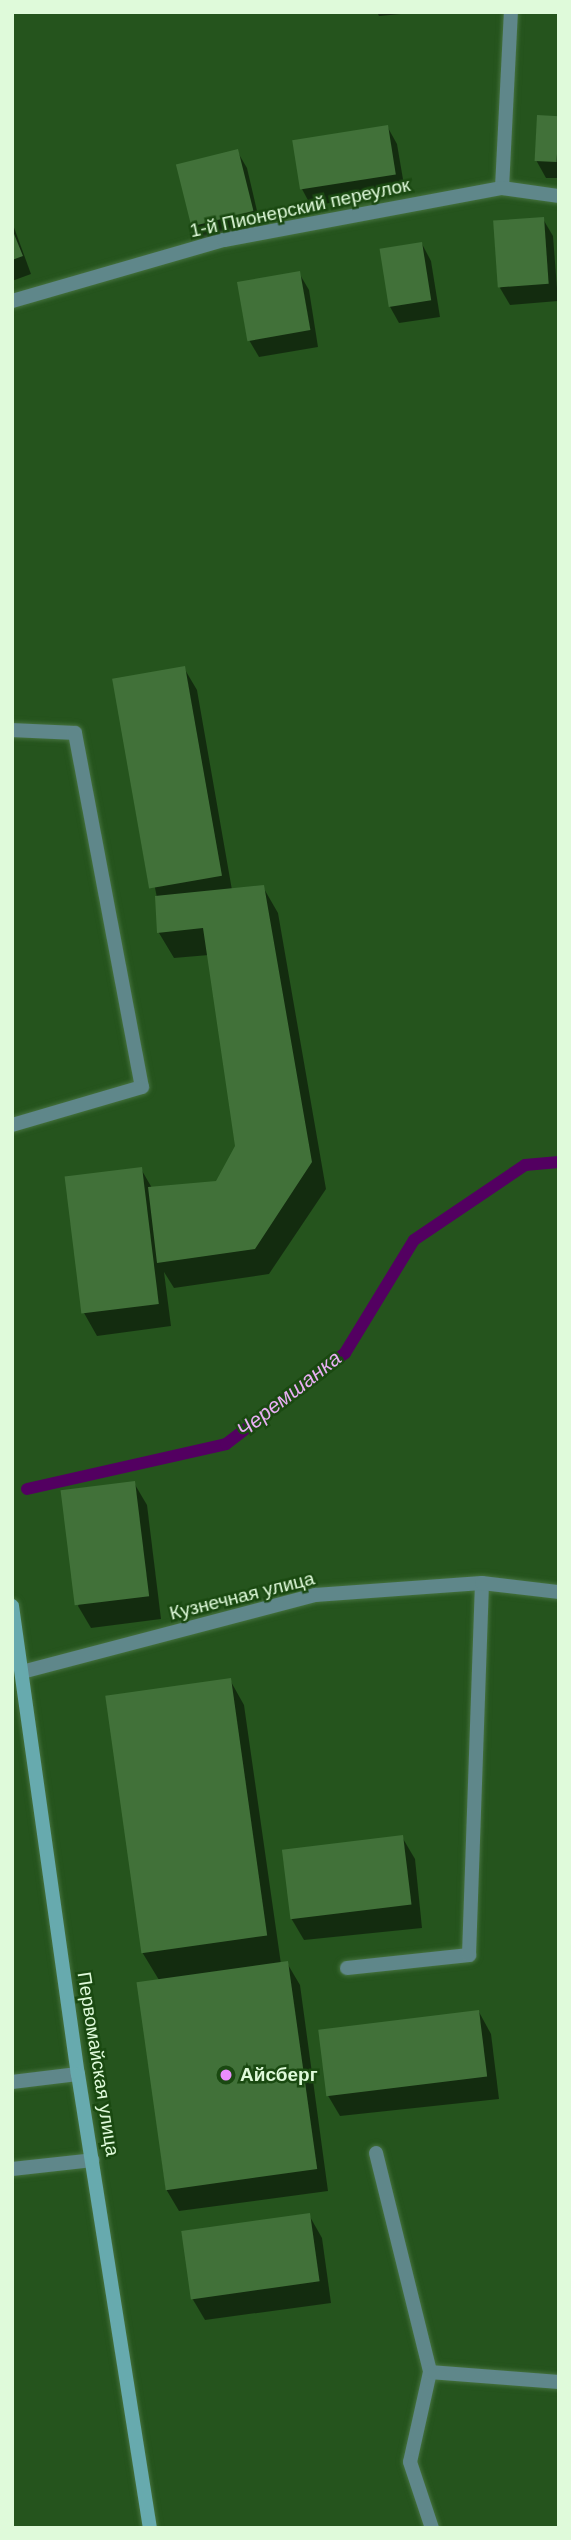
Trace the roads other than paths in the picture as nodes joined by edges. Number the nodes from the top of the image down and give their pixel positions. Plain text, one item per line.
1 (511, 12) edge
2 (502, 188) junction
3 (559, 196) edge
4 (12, 301) edge
5 (12, 730) edge
6 (12, 1125) edge
7 (482, 1583) junction
8 (559, 1592) edge
9 (12, 1606) edge
10 (22, 1672) junction
11 (347, 1968) dead end
12 (78, 2074) junction
13 (12, 2082) edge
14 (376, 2153) dead end
15 (93, 2160) junction
16 (12, 2169) edge
17 (430, 2372) junction
18 (559, 2382) edge
19 (150, 2528) edge
20 (432, 2528) edge

1 - 2 street
2 - 3 street, 1-й Пионерский переулок
2 - 4 street, 1-й Пионерский переулок
5 - 6 street
7 - 8 street, Кузнечная улица
7 - 10 street, Кузнечная улица
7 - 11 street
9 - 10 main road, Первомайская улица
10 - 12 main road, Первомайская улица
12 - 13 street
12 - 15 main road, Первомайская улица
14 - 17 street
15 - 16 street
15 - 19 main road, Первомайская улица
17 - 18 street
17 - 20 street

